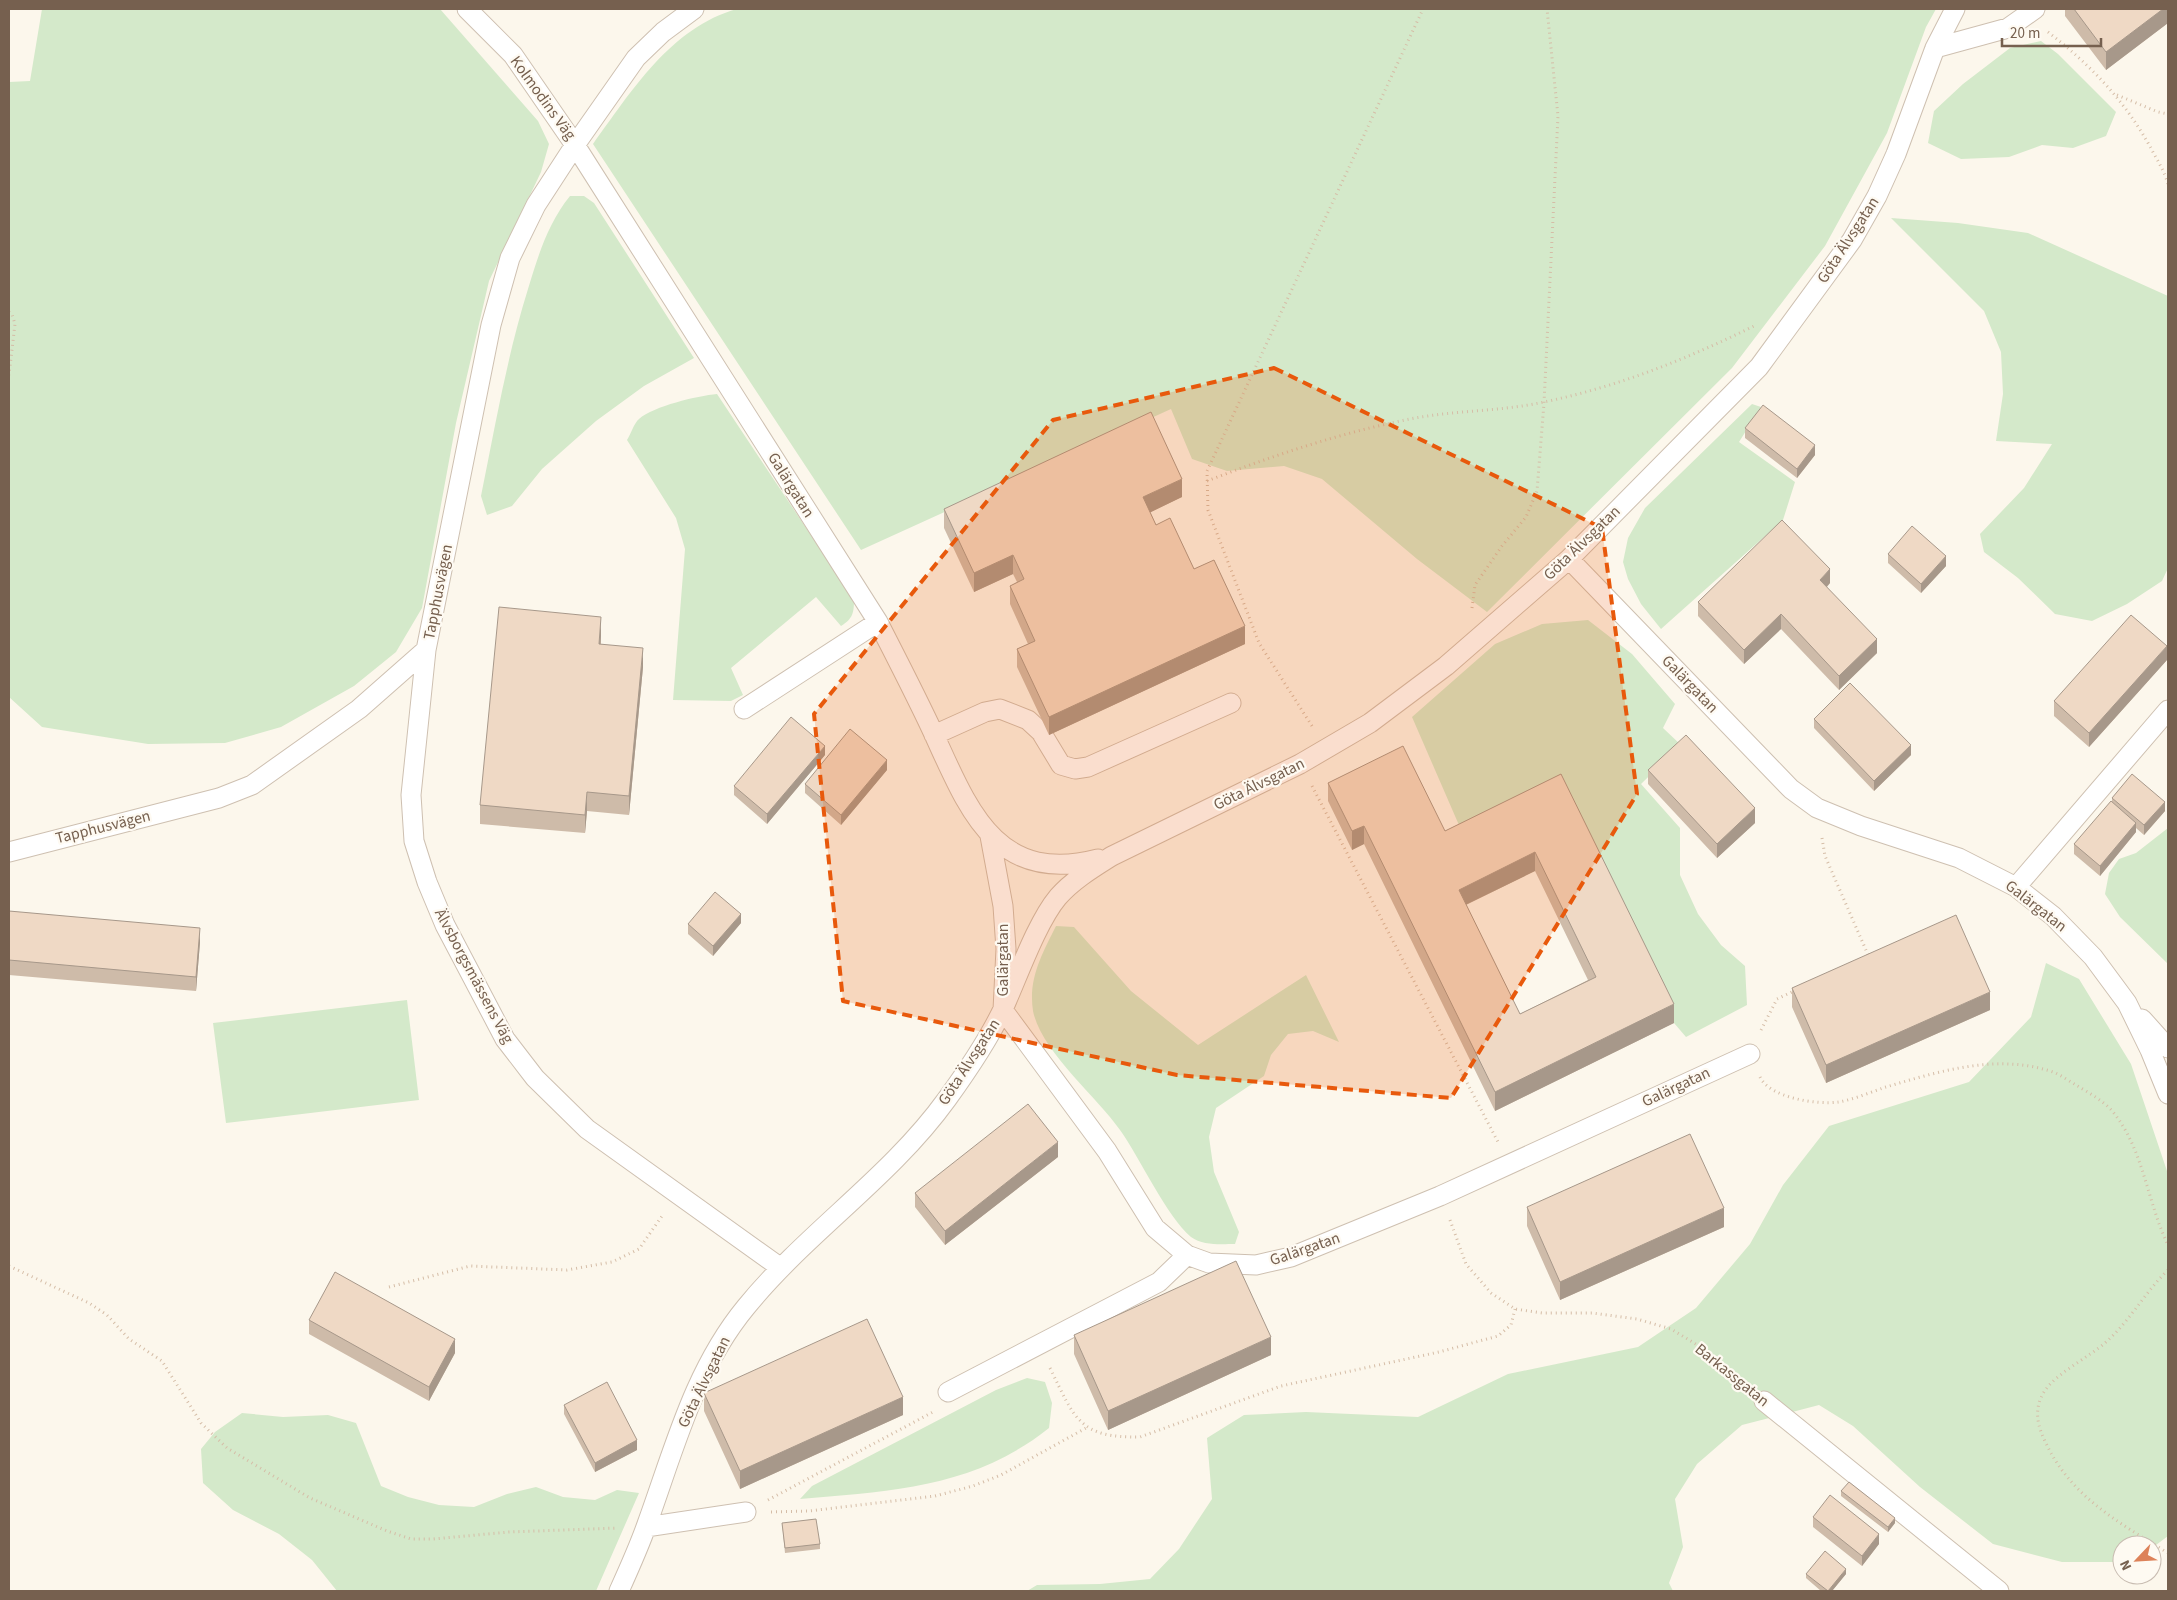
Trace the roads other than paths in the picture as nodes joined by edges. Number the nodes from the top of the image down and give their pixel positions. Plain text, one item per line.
1 (467, 9) edge
2 (694, 9) edge
3 (1955, 9) edge
4 (2035, 9) edge
5 (1935, 48) junction
6 (575, 145) junction
7 (1569, 559) junction
8 (878, 622) junction
9 (426, 650) junction
10 (1231, 703) dead end
11 (744, 709) dead end
12 (2168, 710) edge
13 (934, 735) junction
14 (990, 836) junction
15 (9, 852) edge
16 (1112, 856) junction
17 (2016, 887) junction
18 (2127, 1003) junction
19 (1003, 1010) junction
20 (2168, 1048) edge
21 (1750, 1054) road end
22 (2168, 1094) edge
23 (1187, 1255) junction
24 (781, 1268) junction
25 (948, 1392) road end
26 (1764, 1401) road end
27 (746, 1512) road end
28 (646, 1527) junction
29 (620, 1591) edge
30 (1999, 1591) edge

1 - 6 lane, Kolmodins Väg
2 - 6 lane, Kolmodins Väg
3 - 5 lane, Göta Älvsgatan
4 - 5 lane
5 - 7 lane, Göta Älvsgatan
6 - 8 lane, Galärgatan
6 - 9 lane, Tapphusvägen
7 - 16 lane, Göta Älvsgatan
7 - 17 lane, Galärgatan
8 - 11 lane
8 - 13 lane, Galärgatan
9 - 15 lane, Tapphusvägen
9 - 24 lane, Älvsborgsmässens Väg
10 - 13 lane
12 - 17 lane
13 - 14 lane, Galärgatan
14 - 16 lane, Galärgatan
14 - 19 lane, Galärgatan
16 - 19 lane, Göta Älvsgatan
17 - 18 lane, Galärgatan
18 - 20 lane
18 - 22 lane, Galärgatan
19 - 23 lane, Galärgatan
19 - 24 lane, Göta Älvsgatan
21 - 23 lane, Galärgatan
23 - 25 lane
24 - 28 lane, Göta Älvsgatan
26 - 30 lane, Barkassgatan
27 - 28 lane
28 - 29 lane, Göta Älvsgatan

